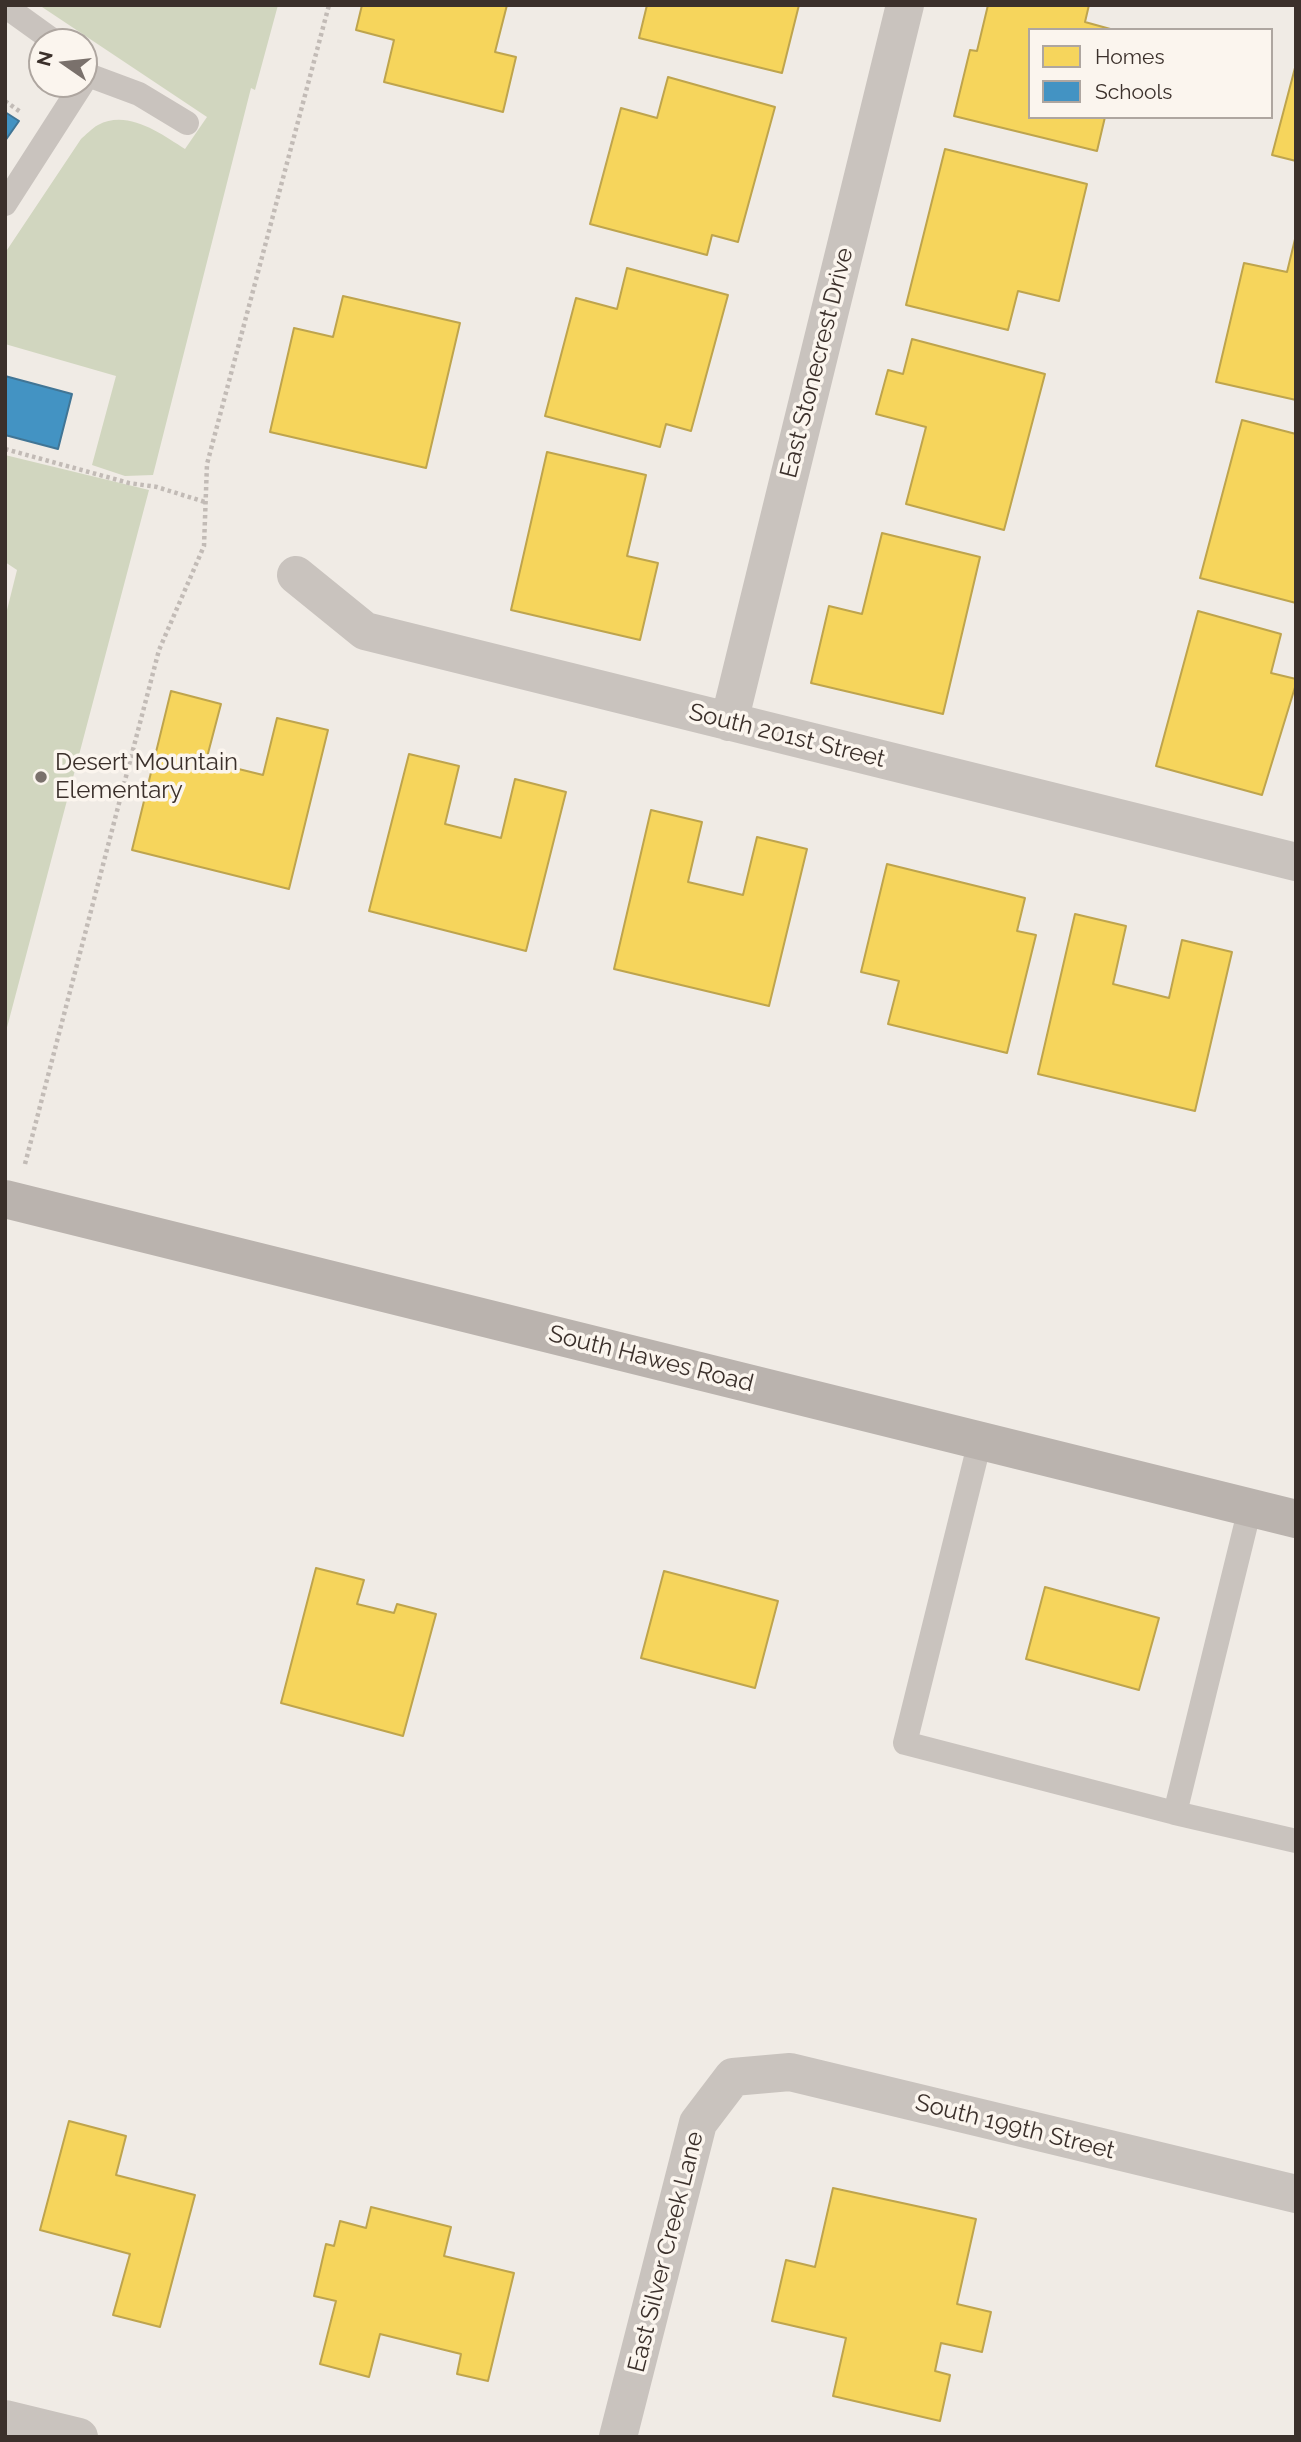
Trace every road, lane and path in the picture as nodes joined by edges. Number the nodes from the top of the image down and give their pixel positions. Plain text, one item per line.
1 (329, 5) edge
2 (905, 5) edge
3 (5, 6) edge
4 (36, 28) edge
5 (98, 82) edge
6 (72, 98) edge
7 (187, 123) dead end
8 (5, 204) edge
9 (5, 449) edge
10 (205, 502) junction
11 (296, 575) dead end
12 (729, 722) junction
13 (1296, 862) edge
14 (10, 1200) edge
15 (980, 1441) junction
16 (1251, 1508) junction
17 (1296, 1519) edge
18 (1175, 1813) junction
19 (1296, 1840) edge
20 (733, 2077) joint
21 (1296, 2194) edge
22 (5, 2419) edge
23 (79, 2437) edge
24 (618, 2437) edge

1 - 10 path
2 - 12 street, East Stonecrest Drive
3 - 4 lane
5 - 7 lane
6 - 8 lane
9 - 10 path
10 - 14 path
11 - 12 street, South 201st Street
12 - 13 street, South 201st Street
14 - 15 main road, South Hawes Road
15 - 16 main road, South Hawes Road
15 - 18 lane
16 - 17 main road, South Hawes Road
16 - 18 lane
18 - 19 lane
20 - 21 street, South 199th Street
20 - 24 street, East Silver Creek Lane
22 - 23 street

